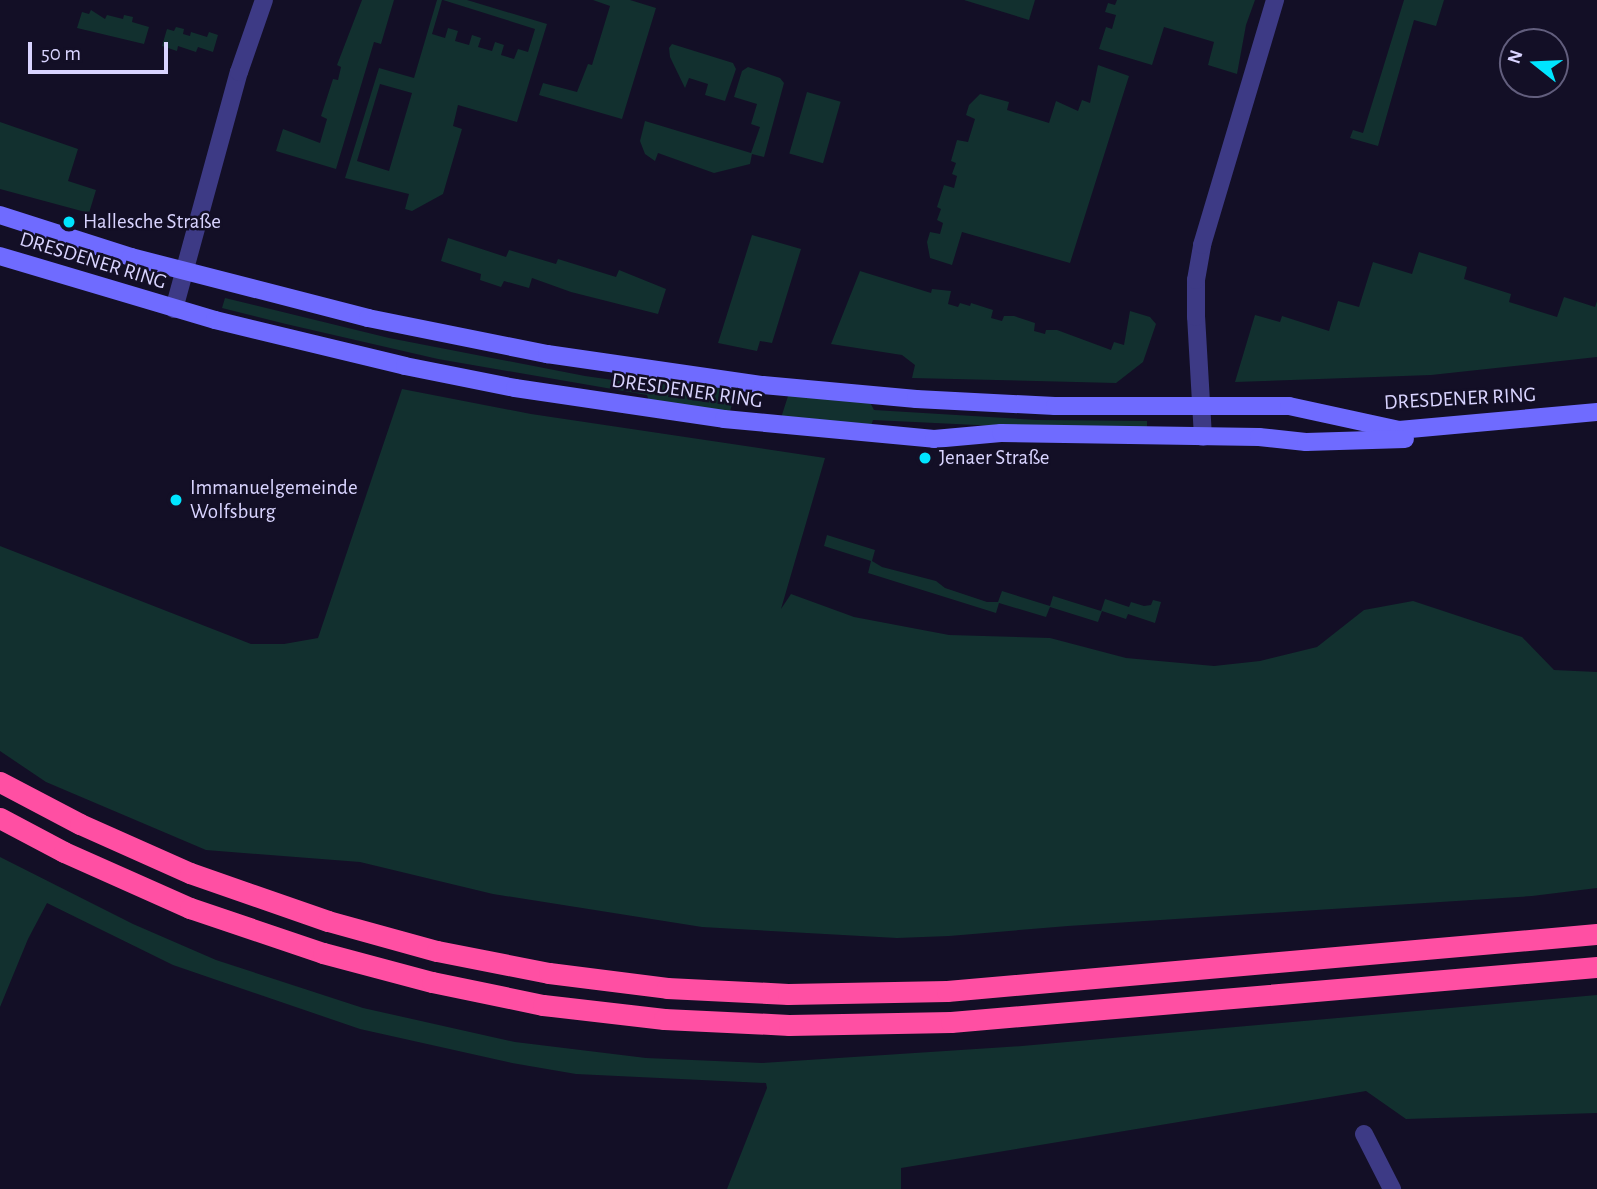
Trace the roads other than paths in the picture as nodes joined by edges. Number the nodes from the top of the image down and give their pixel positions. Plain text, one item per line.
1 (264, 0) edge
2 (1275, 0) edge
3 (0, 215) edge
4 (0, 256) edge
5 (184, 271) junction
6 (174, 309) junction
7 (1202, 406) junction
8 (1597, 412) edge
9 (1597, 421) edge
10 (1203, 437) junction
11 (0, 782) edge
12 (0, 818) edge
13 (1597, 934) edge
14 (1597, 967) edge
15 (1364, 1134) dead end
16 (1392, 1189) edge

1 - 5 street
2 - 7 street
3 - 5 street, DRESDENER RING
4 - 6 street, DRESDENER RING
5 - 6 street, DRESDENER RING
5 - 7 street, DRESDENER RING
6 - 10 street, DRESDENER RING
7 - 8 street, DRESDENER RING
7 - 10 street
9 - 10 street, DRESDENER RING
11 - 13 highway
12 - 14 highway
15 - 16 street

